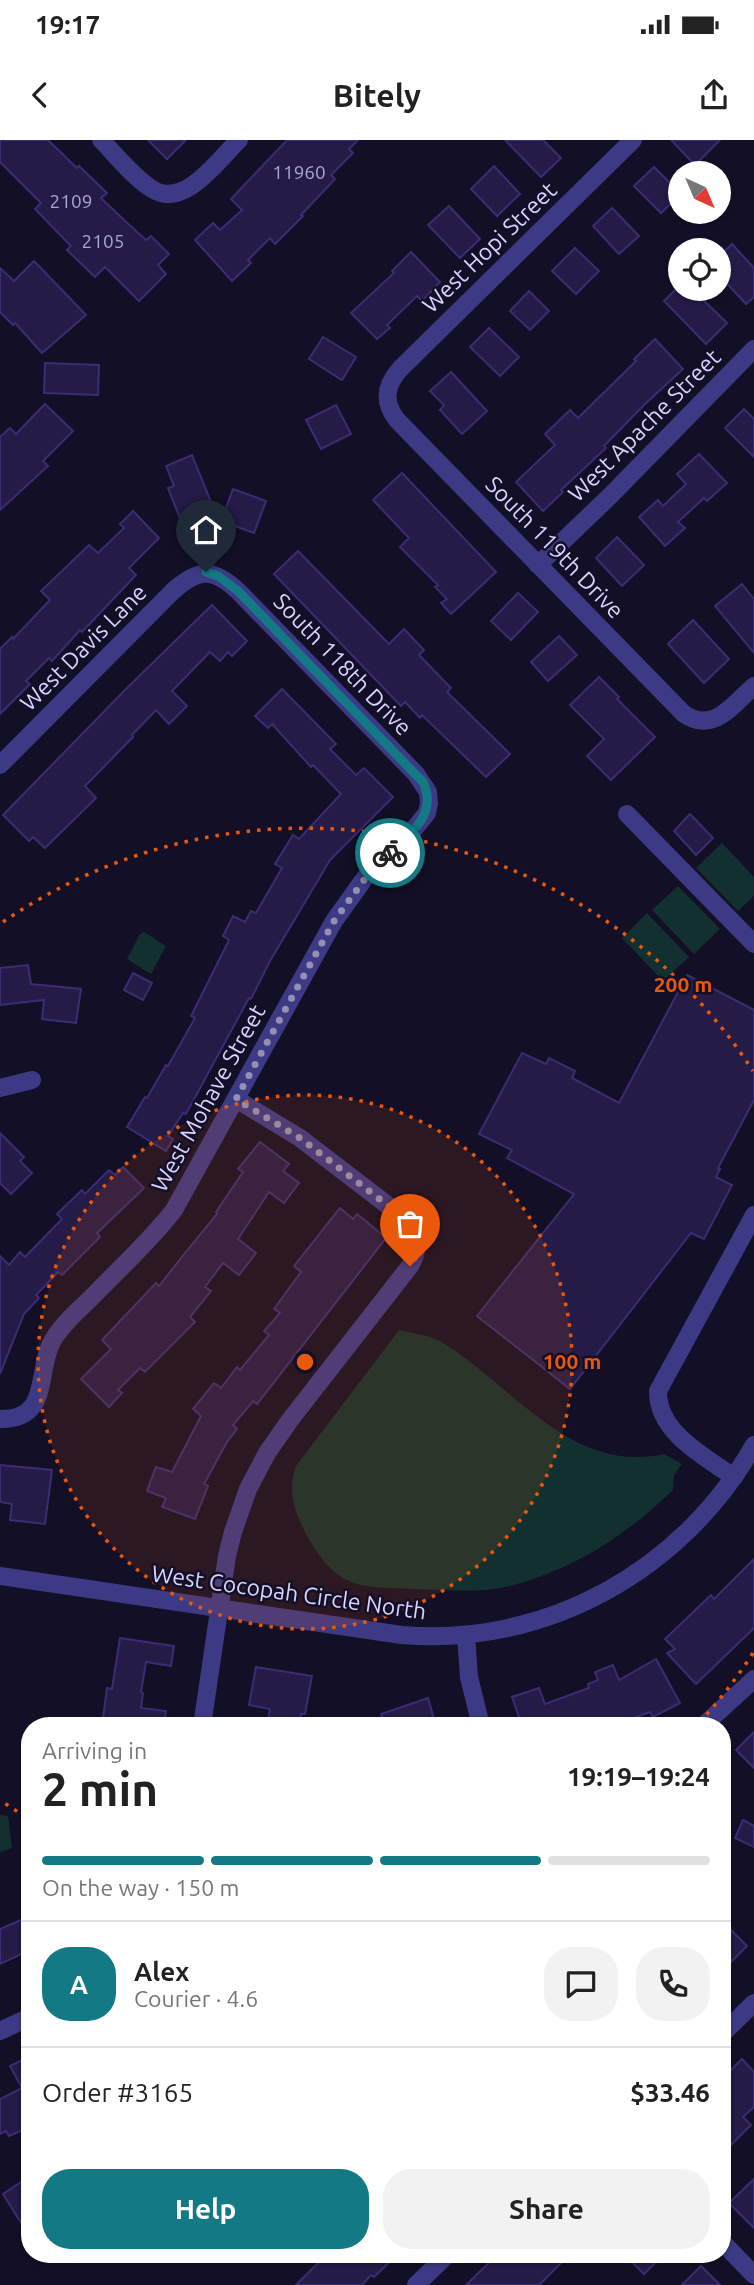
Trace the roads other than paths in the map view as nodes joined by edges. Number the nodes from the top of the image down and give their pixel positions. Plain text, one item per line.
1 (101, 140) edge
2 (239, 140) edge
3 (633, 140) edge
4 (754, 349) edge
5 (386, 394) joint
6 (538, 565) junction
7 (206, 572) joint
8 (754, 686) edge
9 (0, 765) edge
10 (429, 803) joint
11 (627, 814) dead end
12 (754, 944) edge
13 (32, 1080) dead end
14 (0, 1087) edge
15 (236, 1099) junction
16 (754, 1215) edge
17 (0, 1419) edge
18 (754, 1445) edge
19 (734, 1477) junction
20 (0, 1576) edge
21 (220, 1608) junction
22 (466, 1635) junction
23 (754, 1679) edge
24 (203, 1717) edge
25 (479, 1717) edge
26 (714, 1717) edge
27 (754, 2003) edge
28 (21, 2021) edge
29 (731, 2025) edge
30 (0, 2031) edge
31 (731, 2251) edge
32 (439, 2263) edge
33 (754, 2275) edge
34 (416, 2285) edge

1 - 2 street
3 - 5 street, West Hopi Street
4 - 6 street, West Apache Street
5 - 6 street, South 119th Drive
6 - 8 street, South 119th Drive
7 - 9 street, West Davis Lane
7 - 10 street, South 118th Drive
10 - 15 street, West Mohave Street
11 - 12 street
13 - 14 street
15 - 17 street, West Mohave Street
15 - 21 street
16 - 19 street
18 - 19 street, West Cocopah Circle North
19 - 22 street, West Cocopah Circle North
20 - 21 street, West Cocopah Circle North
21 - 22 street, West Cocopah Circle North
21 - 24 street
22 - 25 street
23 - 26 street
27 - 29 street
28 - 30 street
31 - 33 street
32 - 34 street

